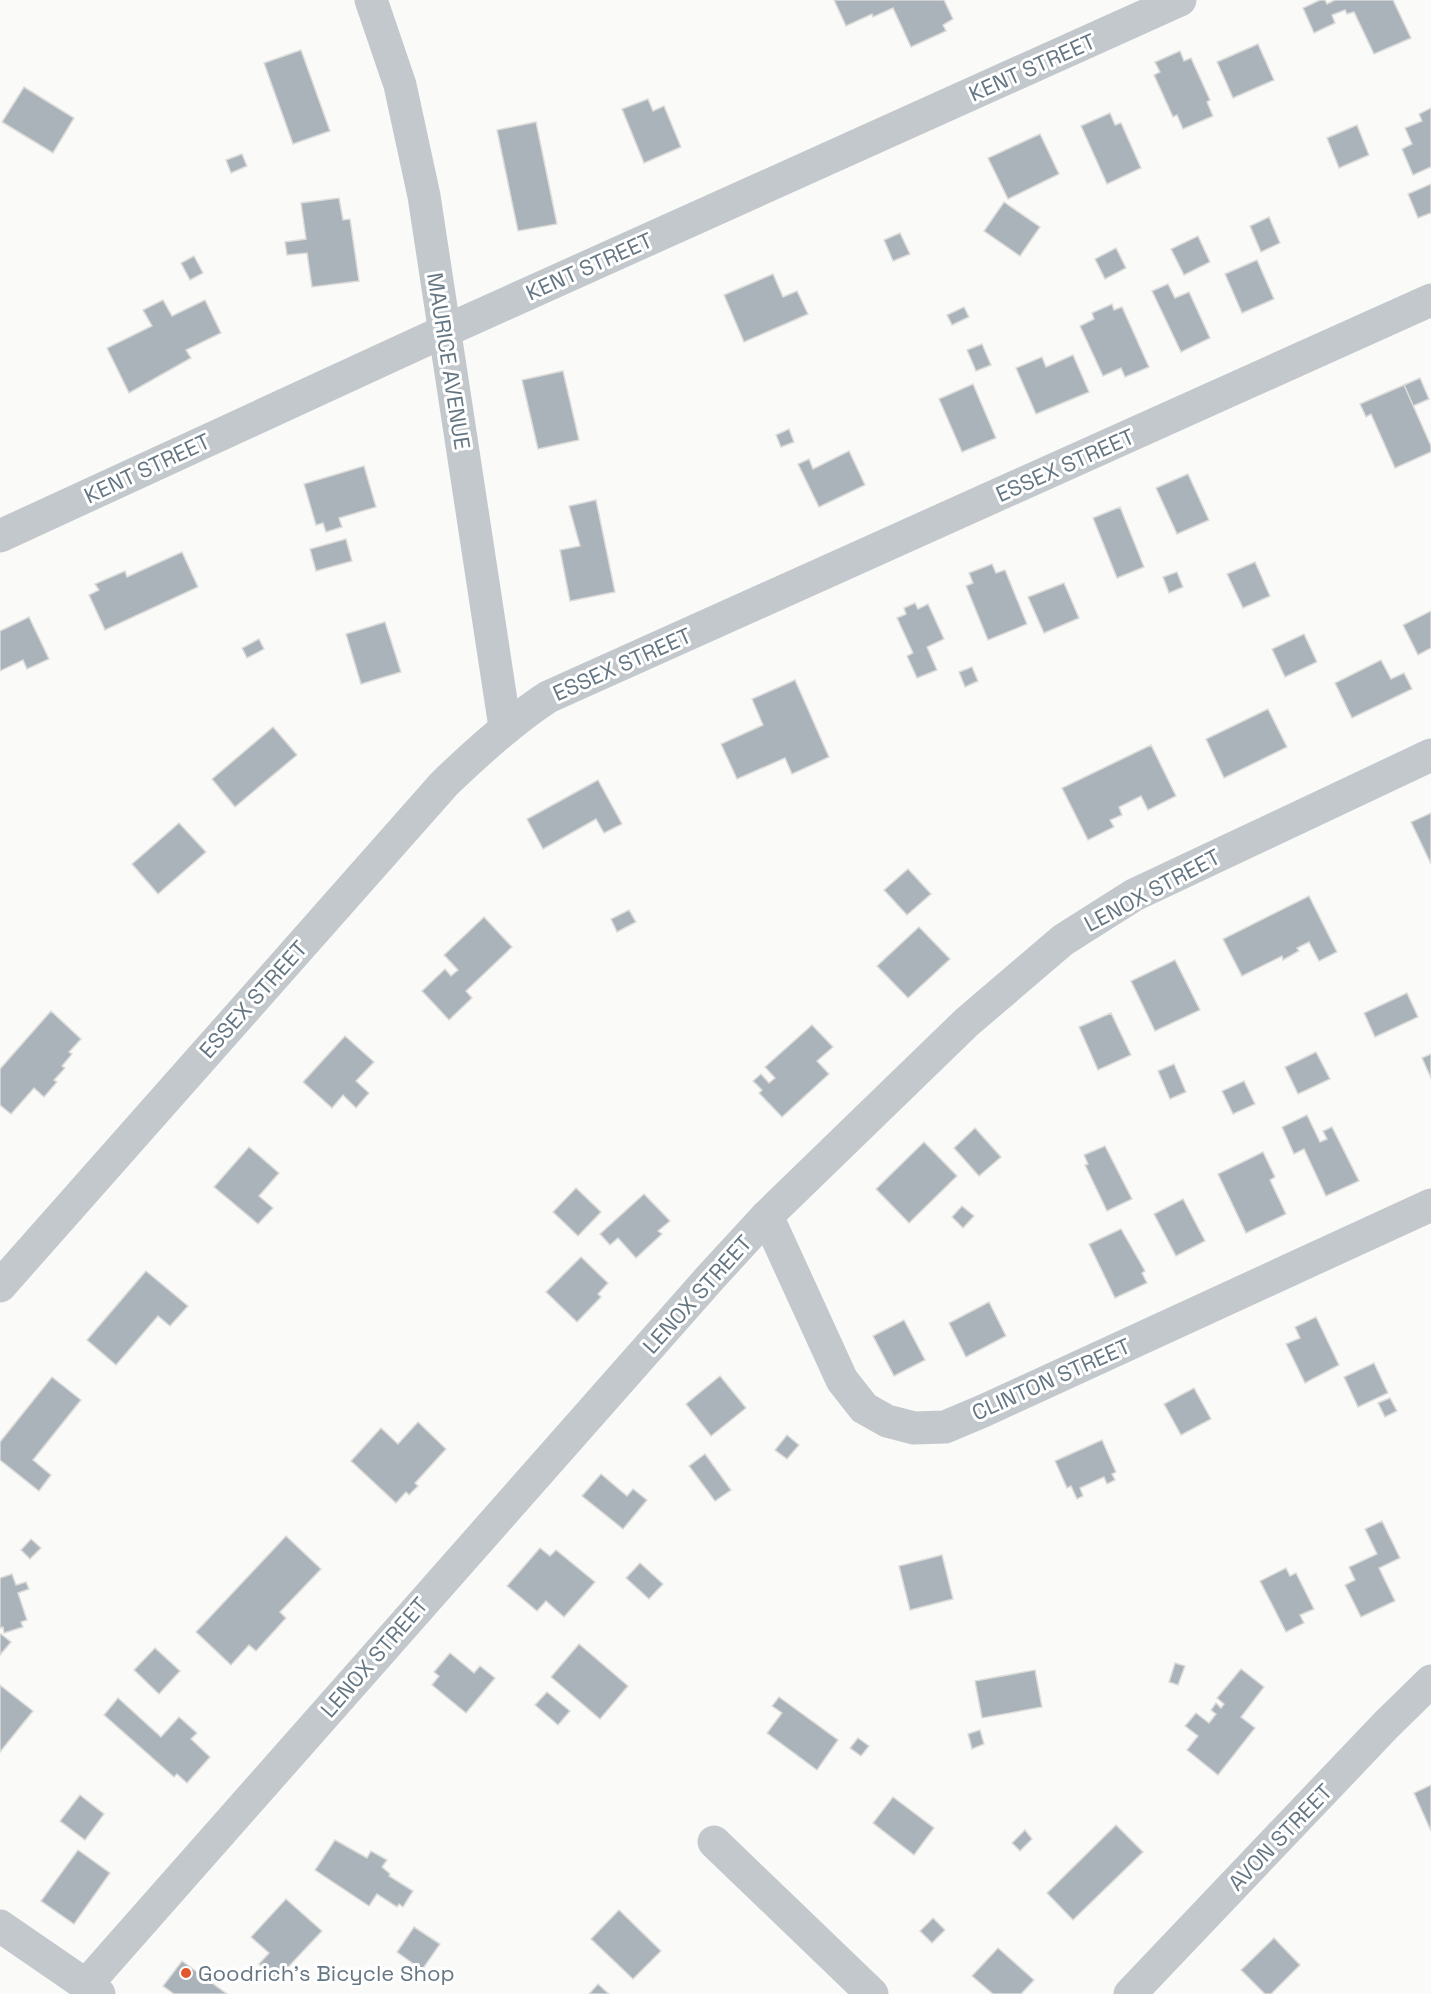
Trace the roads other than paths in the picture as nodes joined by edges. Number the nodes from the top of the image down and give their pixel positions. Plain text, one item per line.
1 (371, 0) edge
2 (1180, 0) edge
3 (1431, 300) edge
4 (444, 331) junction
5 (0, 537) edge
6 (505, 727) junction
7 (1431, 755) edge
8 (1431, 1205) edge
9 (767, 1216) junction
10 (0, 1286) edge
11 (1431, 1682) edge
12 (714, 1842) dead end
13 (0, 1926) edge
14 (92, 1989) edge
15 (872, 1994) edge
16 (1130, 1994) edge

1 - 4 street, MAURICE AVENUE
2 - 4 street, KENT STREET
3 - 6 street, ESSEX STREET
4 - 5 street, KENT STREET
4 - 6 street, MAURICE AVENUE
6 - 10 street, ESSEX STREET
7 - 9 street, LENOX STREET
8 - 9 street, CLINTON STREET
9 - 14 street, LENOX STREET
11 - 16 street, AVON STREET
12 - 15 street
13 - 14 street

